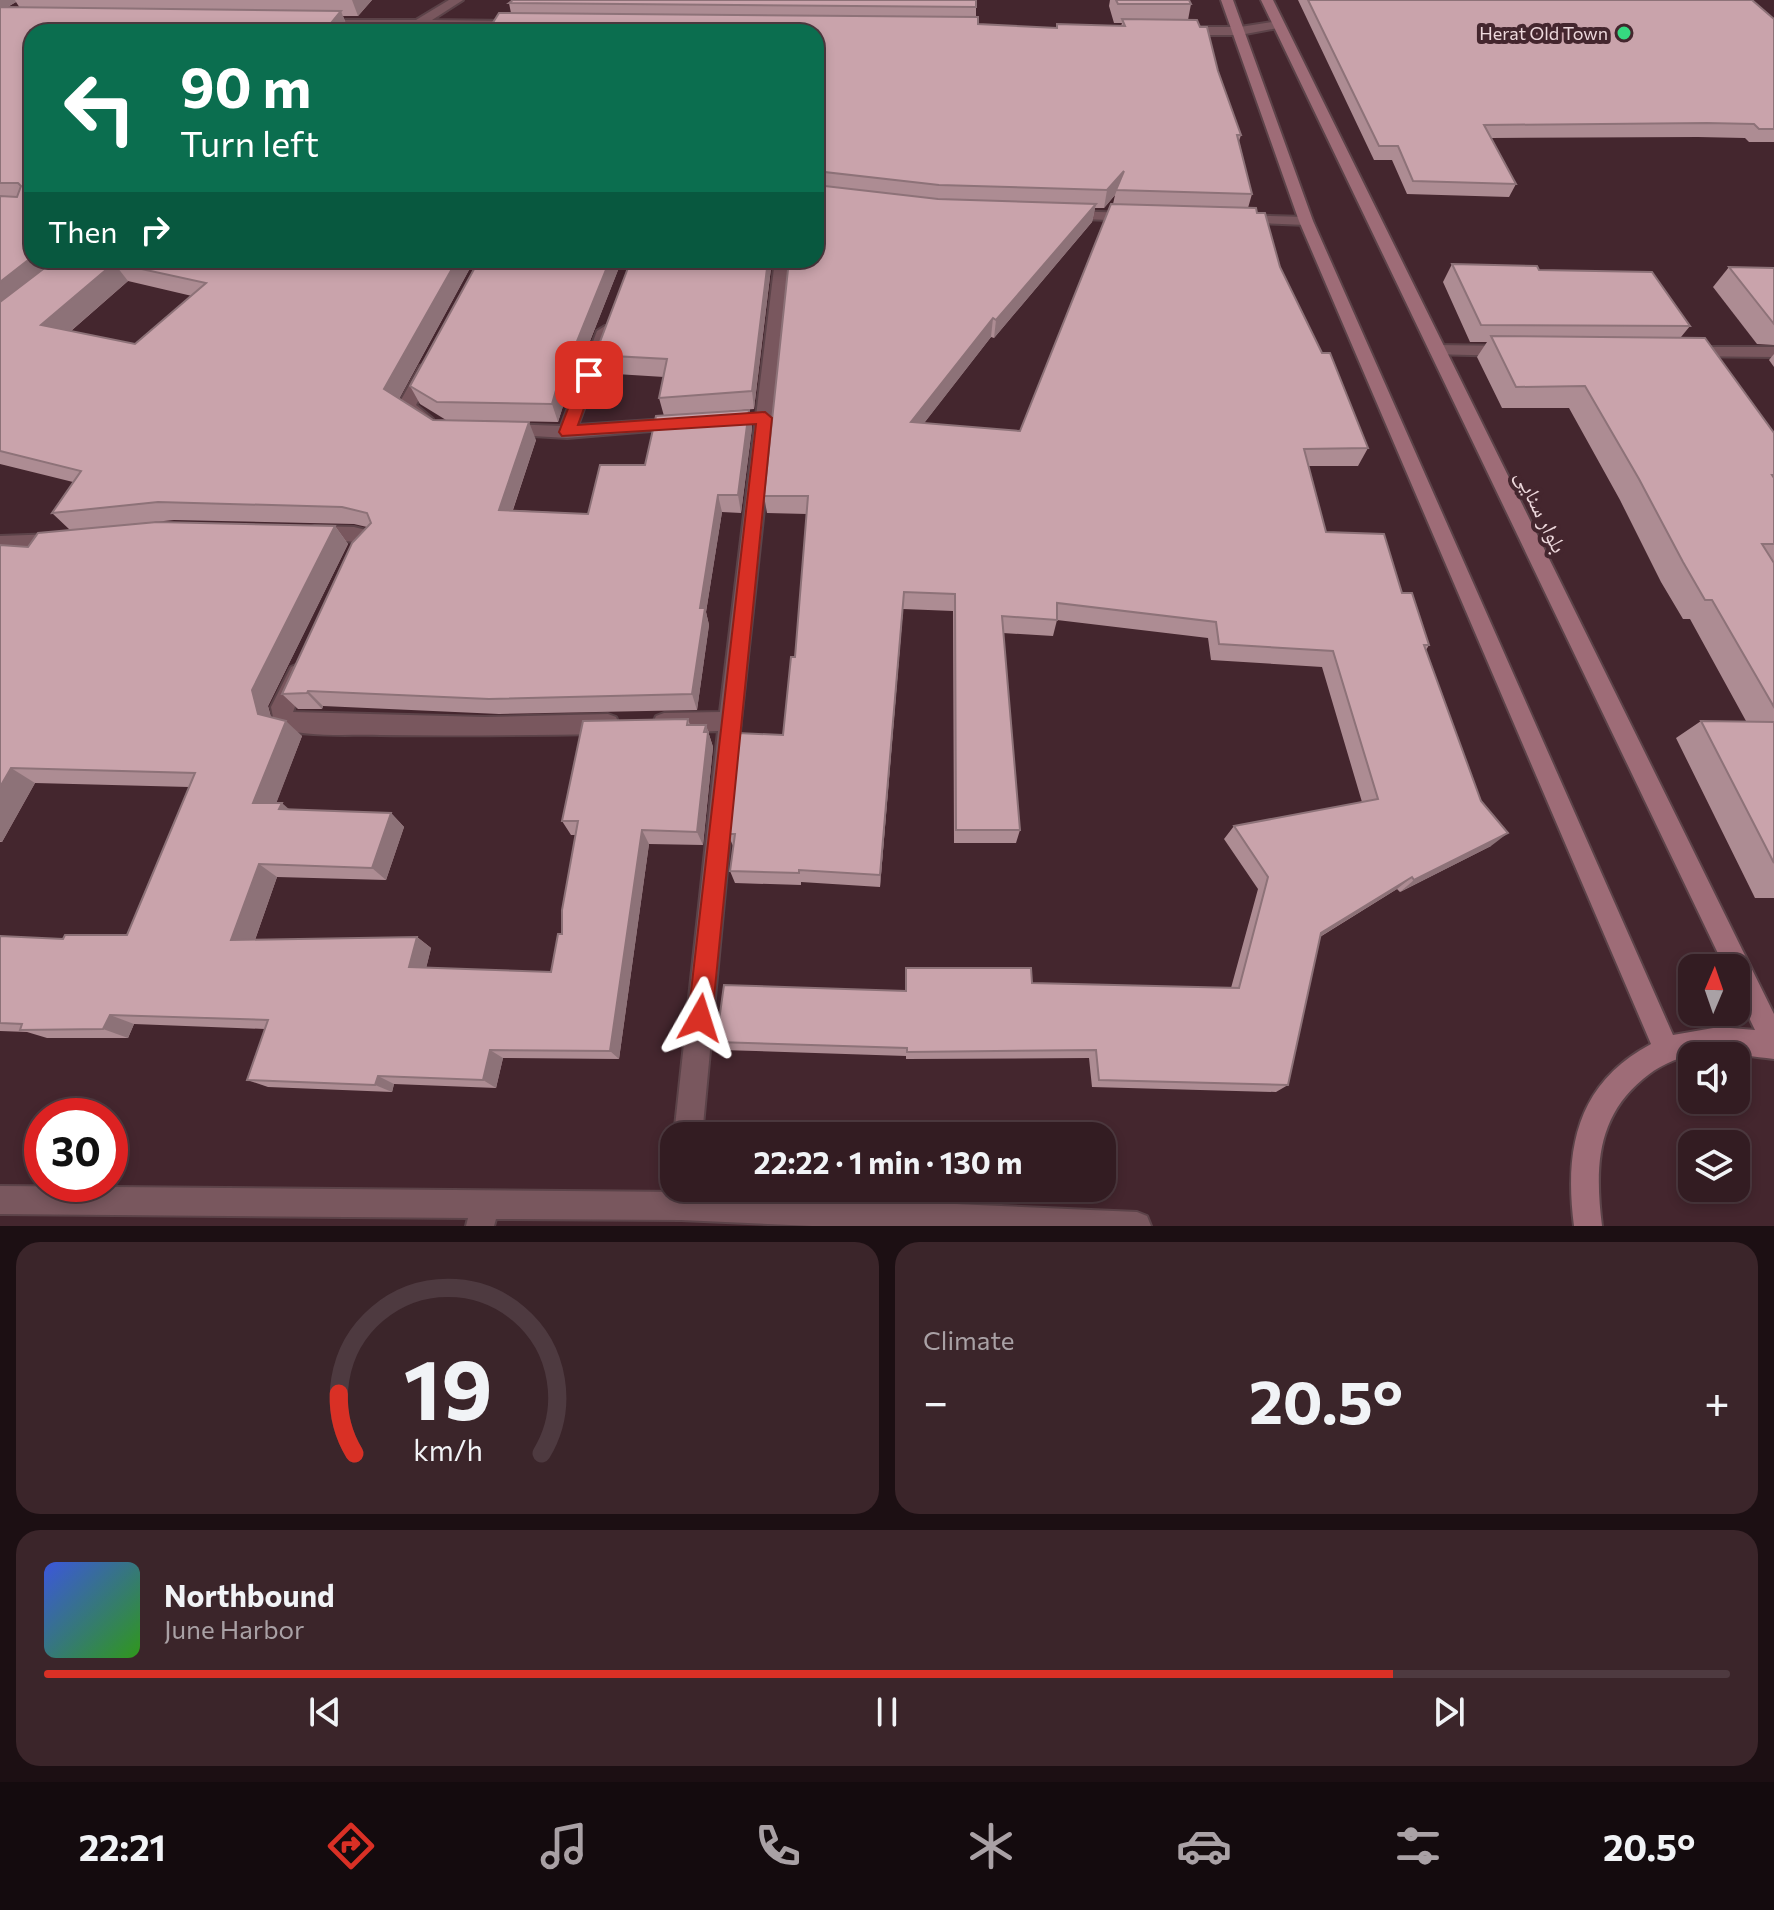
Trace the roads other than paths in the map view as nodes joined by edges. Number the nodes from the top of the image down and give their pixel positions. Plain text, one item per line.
1 (457, 0) edge
2 (1227, 0) edge
3 (1267, 0) edge
4 (298, 23) edge
5 (392, 24) joint
6 (418, 24) joint
7 (1279, 25) junction
8 (1177, 31) edge
9 (1240, 31) junction
10 (1049, 214) edge
11 (1144, 217) edge
12 (1220, 219) edge
13 (1306, 221) junction
14 (782, 268) edge
15 (610, 317) edge
16 (1437, 350) junction
17 (1529, 351) edge
18 (1667, 351) edge
19 (1774, 352) edge
20 (436, 353) edge
21 (704, 422) edge
22 (442, 429) edge
23 (489, 430) edge
24 (567, 432) junction
25 (294, 533) edge
26 (77, 540) edge
27 (0, 543) edge
28 (348, 567) edge
29 (308, 651) edge
30 (730, 721) junction
31 (1774, 1044) edge
32 (1666, 1048) junction
33 (689, 1122) edge
34 (660, 1199) edge
35 (0, 1200) edge
36 (760, 1202) edge
37 (482, 1216) edge
38 (1137, 1226) edge
39 (1588, 1226) edge

1 - 6 street
2 - 9 main road
3 - 7 main road, بلوار سنایی
4 - 5 street
5 - 6 street
7 - 9 street
7 - 16 main road, بلوار سنایی
8 - 9 street
9 - 13 main road
10 - 11 street
12 - 13 street
13 - 32 main road
14 - 30 street
15 - 24 street
16 - 17 street
16 - 31 main road, بلوار سنایی
18 - 19 street
20 - 22 street
21 - 24 street
23 - 24 street
25 - 28 street
26 - 27 street
29 - 30 street
30 - 33 street
31 - 32 main road
32 - 39 main road
34 - 37 street
35 - 37 street
36 - 38 street

